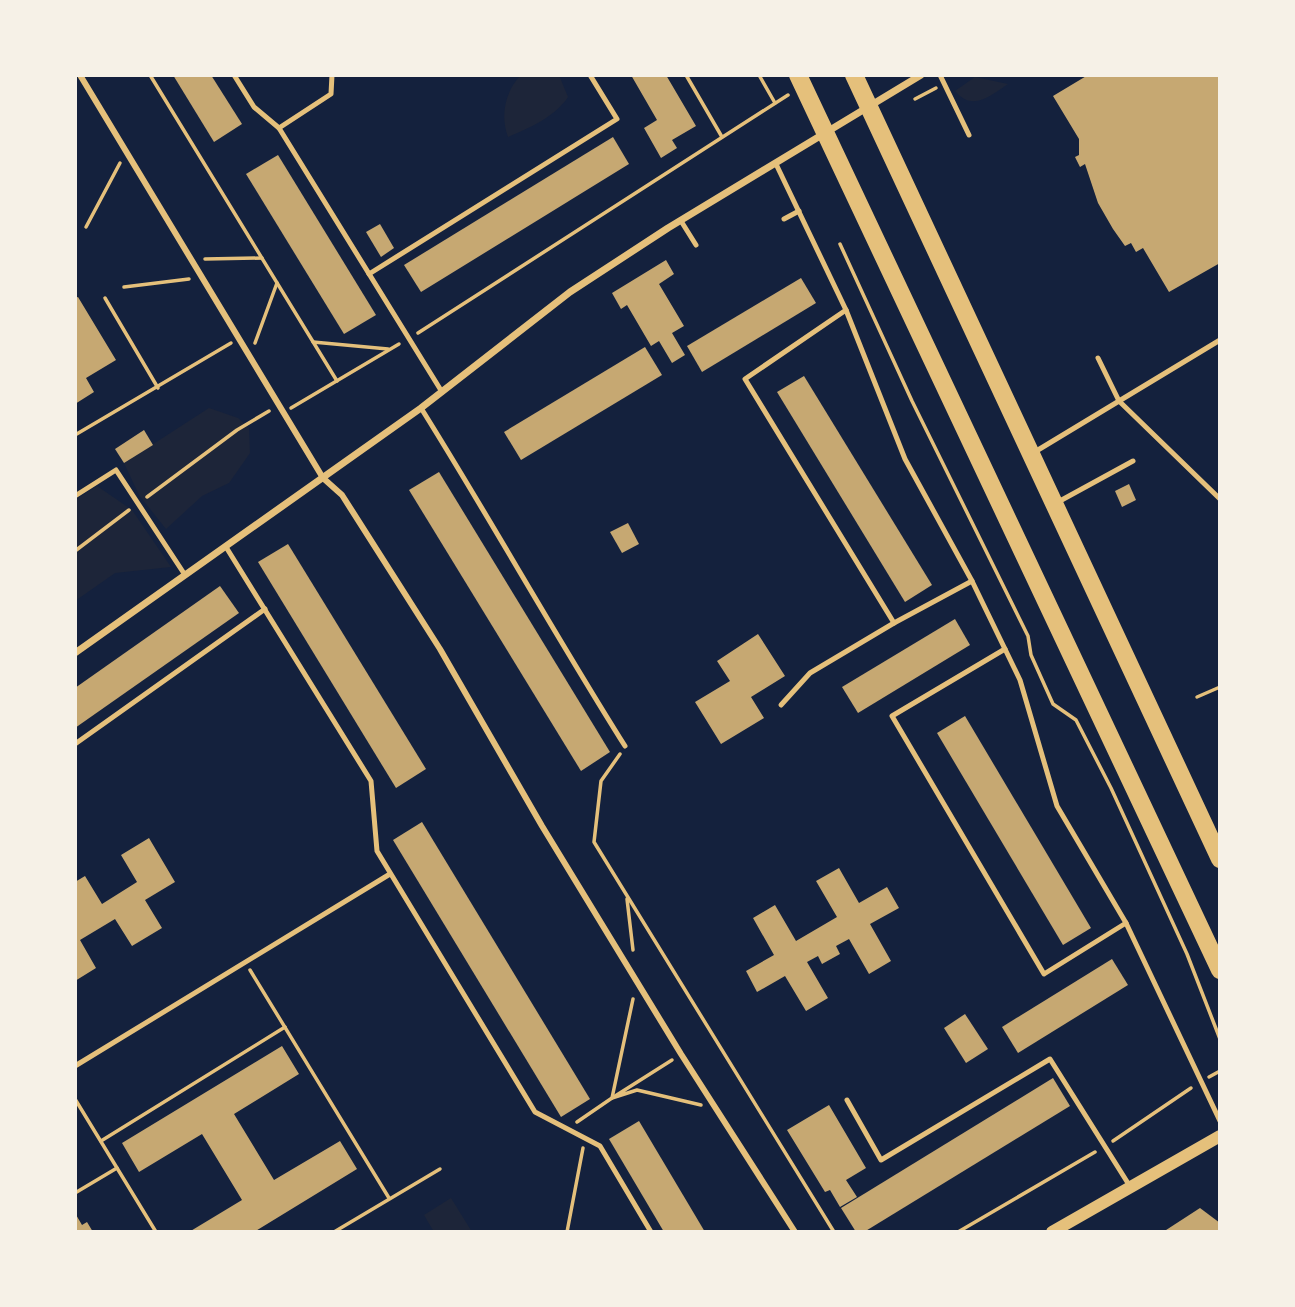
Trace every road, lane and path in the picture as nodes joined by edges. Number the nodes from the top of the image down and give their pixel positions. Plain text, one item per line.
1 (79, 75) edge
2 (150, 75) edge
3 (234, 75) edge
4 (332, 75) edge
5 (590, 75) edge
6 (685, 75) edge
7 (759, 75) edge
8 (854, 75) edge
9 (921, 75) edge
10 (940, 75) edge
11 (800, 80) edge
12 (775, 103) junction
13 (869, 108) junction
14 (279, 128) junction
15 (825, 134) junction
16 (969, 135) dead end
17 (722, 137) junction
18 (126, 152) junction
19 (776, 164) junction
20 (799, 211) junction
21 (784, 219) dead end
22 (681, 220) junction
23 (86, 227) dead end
24 (840, 244) dead end
25 (696, 245) dead end
26 (262, 258) junction
27 (190, 259) junction
28 (369, 274) junction
29 (202, 277) junction
30 (277, 283) junction
31 (124, 287) dead end
32 (105, 298) dead end
33 (846, 310) junction
34 (238, 338) junction
35 (409, 338) junction
36 (1220, 340) edge
37 (313, 342) junction
38 (389, 349) junction
39 (250, 357) junction
40 (1098, 358) dead end
41 (337, 381) junction
42 (158, 388) junction
43 (442, 392) junction
44 (1119, 401) junction
45 (279, 405) junction
46 (421, 408) junction
47 (284, 412) junction
48 (75, 435) edge
49 (1031, 454) junction
50 (1133, 461) dead end
51 (323, 478) junction
52 (75, 496) edge
53 (1220, 499) edge
54 (138, 503) junction
55 (1055, 504) junction
56 (226, 547) junction
57 (75, 551) edge
58 (185, 576) junction
59 (972, 581) junction
60 (265, 609) junction
61 (894, 623) junction
62 (1005, 649) junction
63 (75, 653) edge
64 (1220, 687) edge
65 (1198, 697) dead end
66 (781, 705) dead end
67 (75, 744) edge
68 (625, 746) joint
69 (1220, 859) edge
70 (390, 874) junction
71 (627, 897) junction
72 (1126, 923) junction
73 (245, 962) junction
74 (1220, 970) edge
75 (637, 981) junction
76 (285, 1027) junction
77 (1220, 1039) edge
78 (681, 1054) junction
79 (75, 1066) edge
80 (1220, 1071) edge
81 (1199, 1083) junction
82 (612, 1098) junction
83 (75, 1100) edge
84 (847, 1100) dead end
85 (717, 1109) junction
86 (1220, 1121) edge
87 (566, 1129) junction
88 (1220, 1136) edge
89 (585, 1139) junction
90 (101, 1141) junction
91 (1105, 1146) junction
92 (117, 1168) junction
93 (440, 1169) dead end
94 (1131, 1188) junction
95 (75, 1194) edge
96 (389, 1198) junction
97 (156, 1232) edge
98 (334, 1232) edge
99 (567, 1232) edge
100 (651, 1232) edge
101 (794, 1232) edge
102 (834, 1232) edge
103 (958, 1232) edge
104 (1052, 1232) edge

1 - 18 street
2 - 26 path
3 - 14 lane
4 - 14 lane
5 - 28 lane
6 - 17 path
7 - 12 path
8 - 13 main road
9 - 13 street
10 - 16 lane
11 - 12 path
11 - 15 main road
12 - 17 path
13 - 15 street
13 - 49 main road
14 - 28 lane
15 - 19 street
15 - 74 main road
17 - 35 path
18 - 23 path
18 - 27 street
19 - 20 lane
19 - 22 street
20 - 21 lane
20 - 33 lane
22 - 25 lane
22 - 43 street
24 - 77 path
26 - 27 path
26 - 30 path
27 - 29 street
28 - 35 lane
29 - 31 path
29 - 34 street
30 - 37 path
30 - 39 path
32 - 42 path
33 - 59 lane
33 - 61 lane
34 - 39 street
34 - 42 path
35 - 38 path
35 - 43 lane
36 - 44 lane
37 - 38 path
37 - 41 path
38 - 41 path
39 - 45 street
40 - 44 lane
41 - 47 path
42 - 48 path
43 - 46 street
44 - 49 lane
44 - 53 lane
45 - 47 street
45 - 54 path
46 - 51 street
46 - 68 lane
47 - 51 street
49 - 55 main road
50 - 55 lane
51 - 56 street
51 - 75 street
52 - 54 lane
54 - 57 path
54 - 58 lane
55 - 69 main road
56 - 58 street
56 - 60 lane
58 - 63 street
59 - 61 lane
59 - 62 lane
60 - 67 lane
60 - 70 lane
61 - 66 lane
62 - 72 lane
62 - 72 lane
64 - 65 path
68 - 71 path
70 - 73 lane
70 - 87 lane
71 - 75 path
71 - 102 path
72 - 81 lane
73 - 76 path
73 - 79 lane
75 - 78 street
75 - 82 path
76 - 90 path
76 - 96 path
78 - 82 path
78 - 85 street
80 - 81 path
81 - 86 lane
81 - 91 path
82 - 85 path
82 - 87 path
83 - 90 path
84 - 91 lane
85 - 101 street
87 - 89 lane
88 - 94 street
89 - 99 path
89 - 100 lane
90 - 92 path
91 - 94 lane
91 - 103 path
92 - 95 path
92 - 97 path
93 - 96 path
94 - 104 street
96 - 98 path

